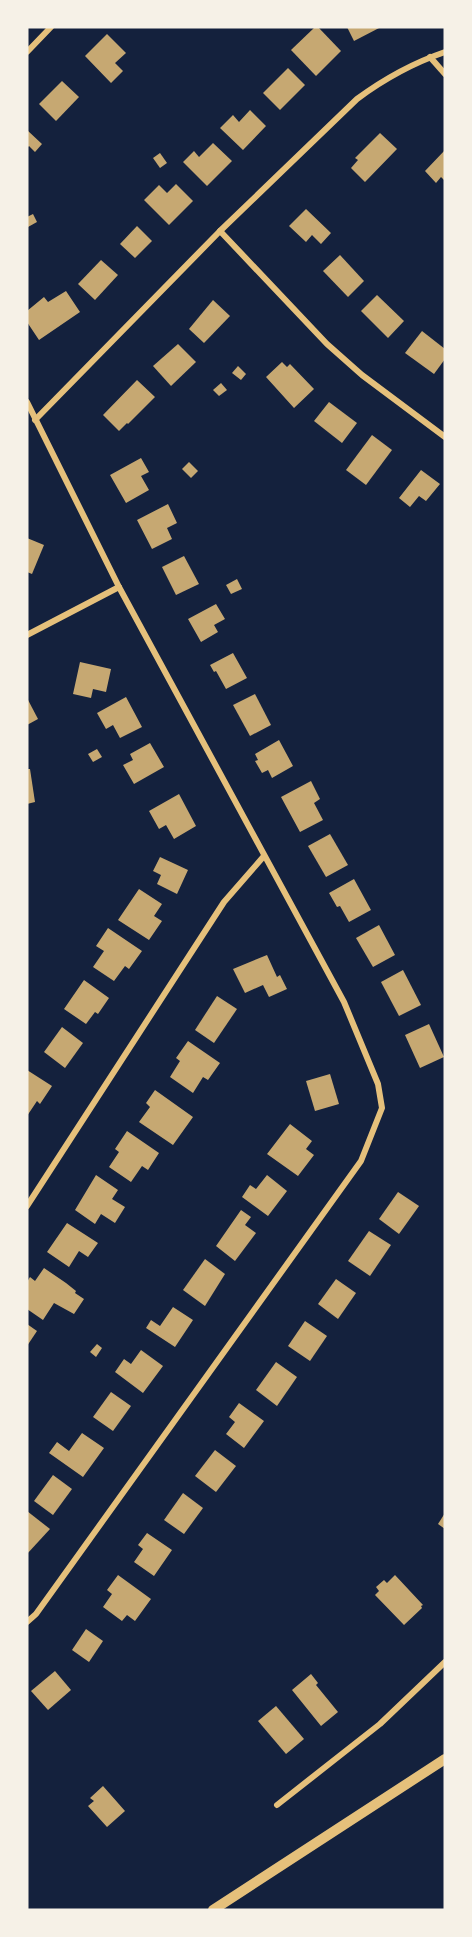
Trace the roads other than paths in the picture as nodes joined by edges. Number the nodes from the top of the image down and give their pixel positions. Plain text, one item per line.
1 (51, 27) edge
2 (27, 52) edge
3 (445, 52) edge
4 (430, 57) junction
5 (445, 74) edge
6 (220, 231) junction
7 (27, 402) edge
8 (35, 420) junction
9 (445, 437) edge
10 (119, 587) junction
11 (27, 635) edge
12 (264, 856) junction
13 (27, 1206) edge
14 (27, 1622) edge
15 (445, 1662) edge
16 (445, 1759) edge
17 (277, 1805) dead end
18 (213, 1910) edge

1 - 2 street
3 - 4 street
4 - 5 street
4 - 6 street
6 - 8 street
6 - 9 street
7 - 8 street
8 - 10 street
10 - 11 street
10 - 12 street
12 - 13 street
12 - 14 street
15 - 17 street
16 - 18 street

